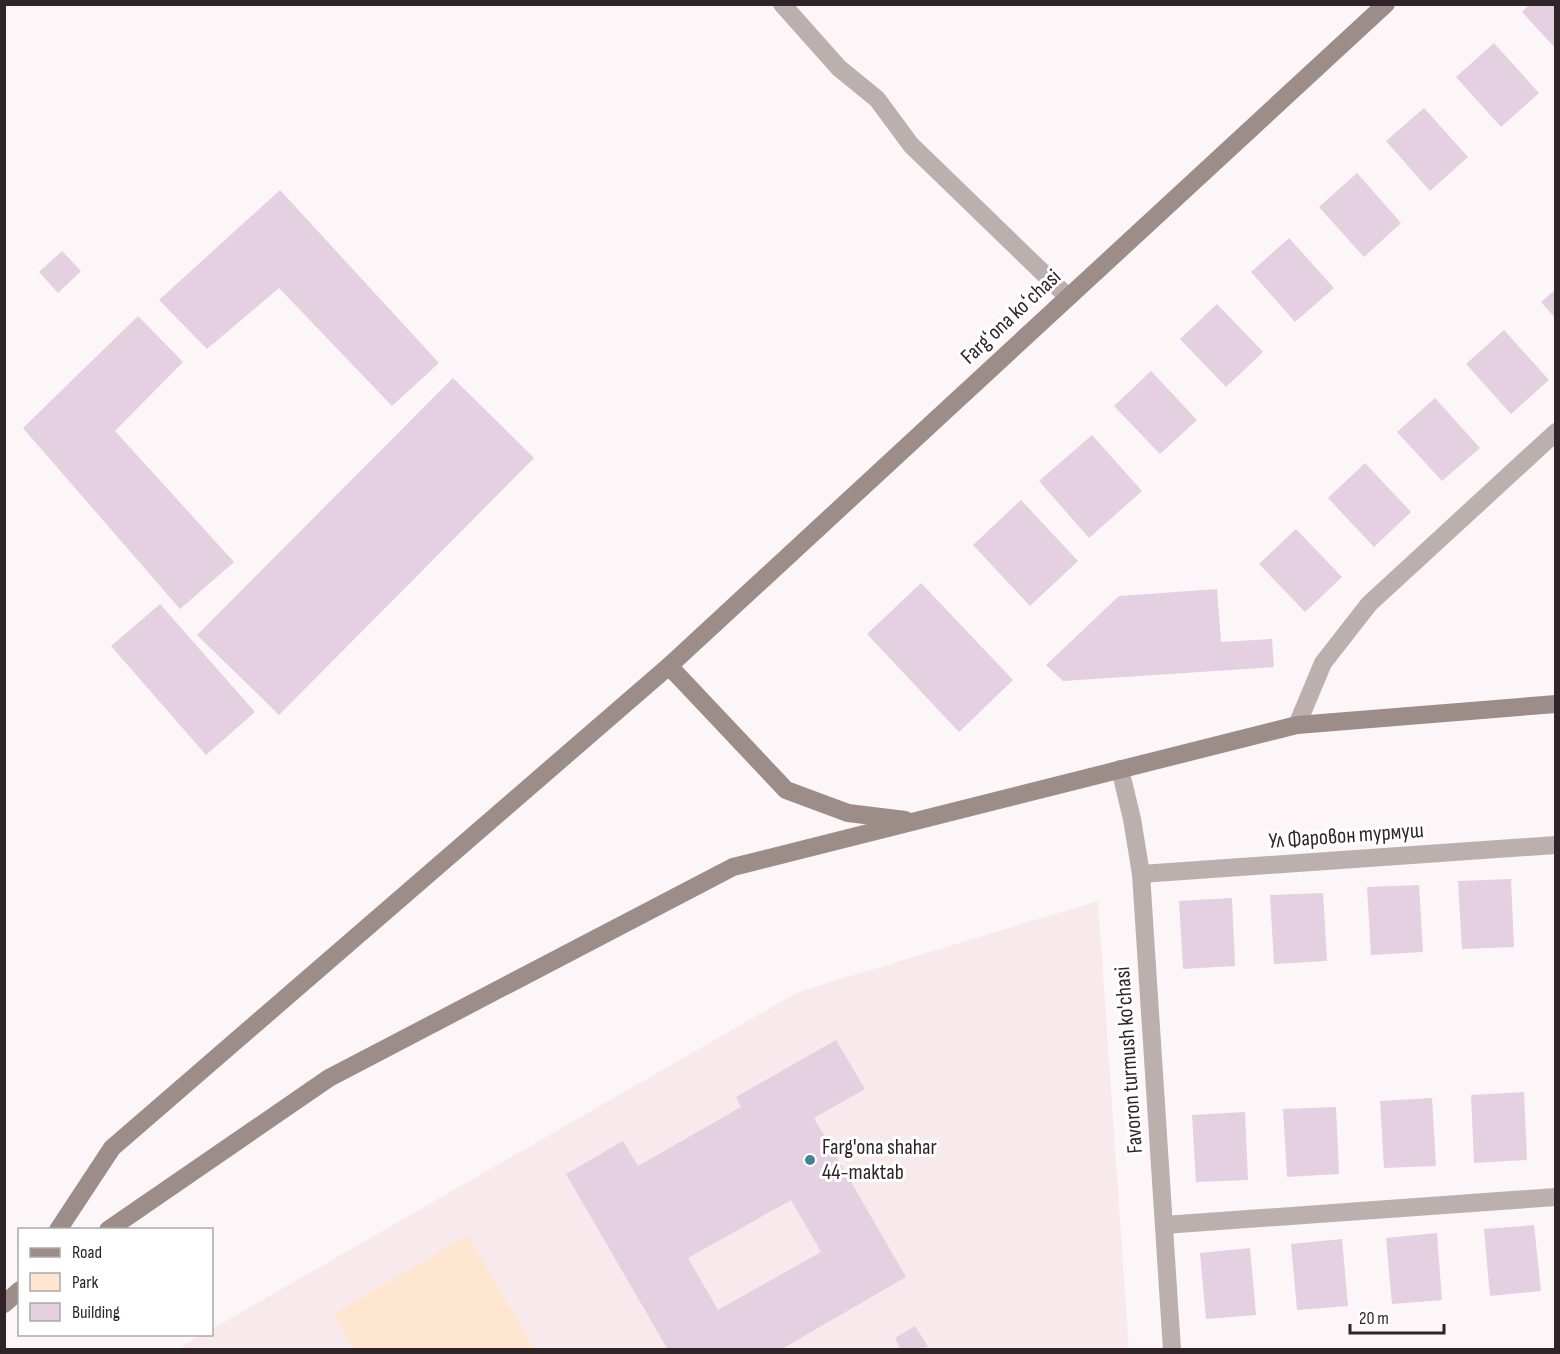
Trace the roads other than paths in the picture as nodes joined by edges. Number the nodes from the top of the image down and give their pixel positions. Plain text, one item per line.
1 (782, 4) edge
2 (1386, 4) edge
3 (1068, 297) junction
4 (1556, 432) edge
5 (669, 666) junction
6 (1556, 704) edge
7 (1297, 725) junction
8 (1119, 770) junction
9 (916, 821) junction
10 (1556, 845) edge
11 (1141, 874) junction
12 (1556, 1197) edge
13 (1164, 1225) junction
14 (59, 1228) edge
15 (111, 1228) edge
16 (1172, 1350) edge

1 - 3 street
2 - 3 street, Fargʻona koʻchasi
3 - 5 street, Fargʻona koʻchasi
4 - 7 street
5 - 9 street
5 - 14 street, Fargʻona koʻchasi
6 - 7 street
7 - 8 street
8 - 9 street
8 - 11 street, Favoron turmush ko'chasi
9 - 15 street
10 - 11 street, Ул Фаровон турмуш
11 - 13 street, Favoron turmush ko'chasi
12 - 13 street
13 - 16 street, Favoron turmush ko'chasi

